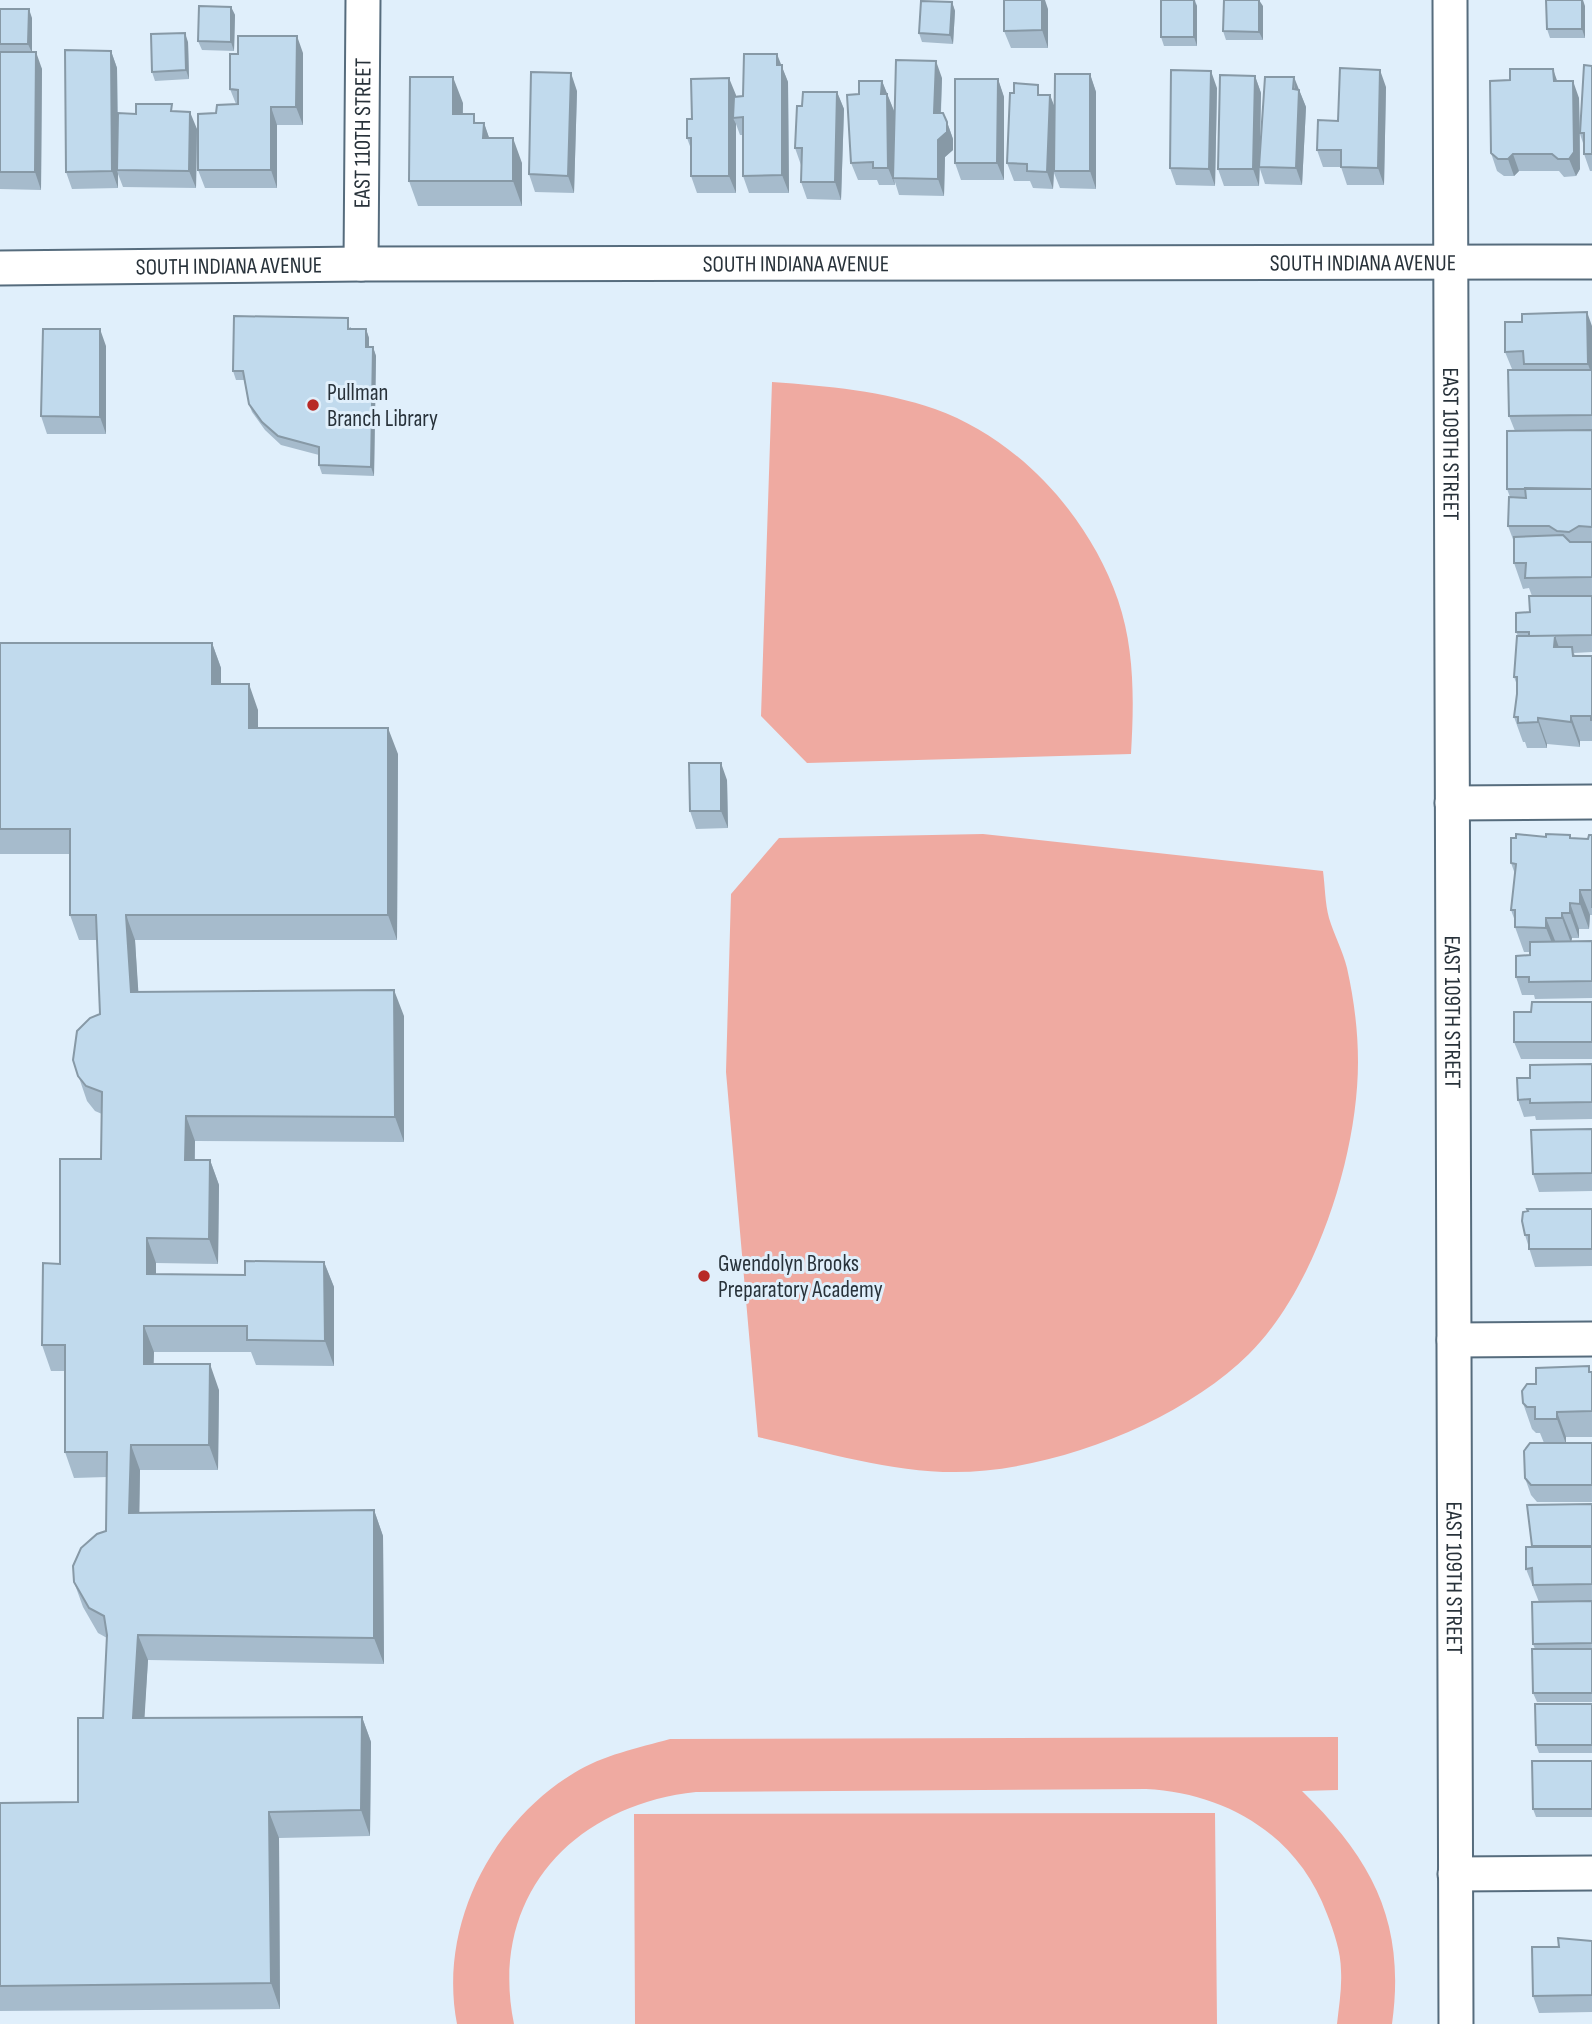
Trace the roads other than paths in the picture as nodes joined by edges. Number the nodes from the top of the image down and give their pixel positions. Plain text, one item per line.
1 (363, 0) edge
2 (1450, 0) edge
3 (1592, 262) edge
4 (1451, 263) junction
5 (361, 264) junction
6 (0, 268) edge
7 (1592, 802) edge
8 (1452, 803) junction
9 (1592, 1339) edge
10 (1454, 1340) junction
11 (1592, 1873) edge
12 (1455, 1874) junction
13 (1456, 2024) edge

1 - 5 street, EAST 110TH STREET
2 - 4 street, EAST 109TH STREET
3 - 4 street, SOUTH INDIANA AVENUE
4 - 5 street, SOUTH INDIANA AVENUE
4 - 8 street, EAST 109TH STREET
5 - 6 street, SOUTH INDIANA AVENUE
7 - 8 street
8 - 10 street, EAST 109TH STREET
9 - 10 street
10 - 12 street, EAST 109TH STREET
11 - 12 street
12 - 13 street, EAST 109TH STREET

